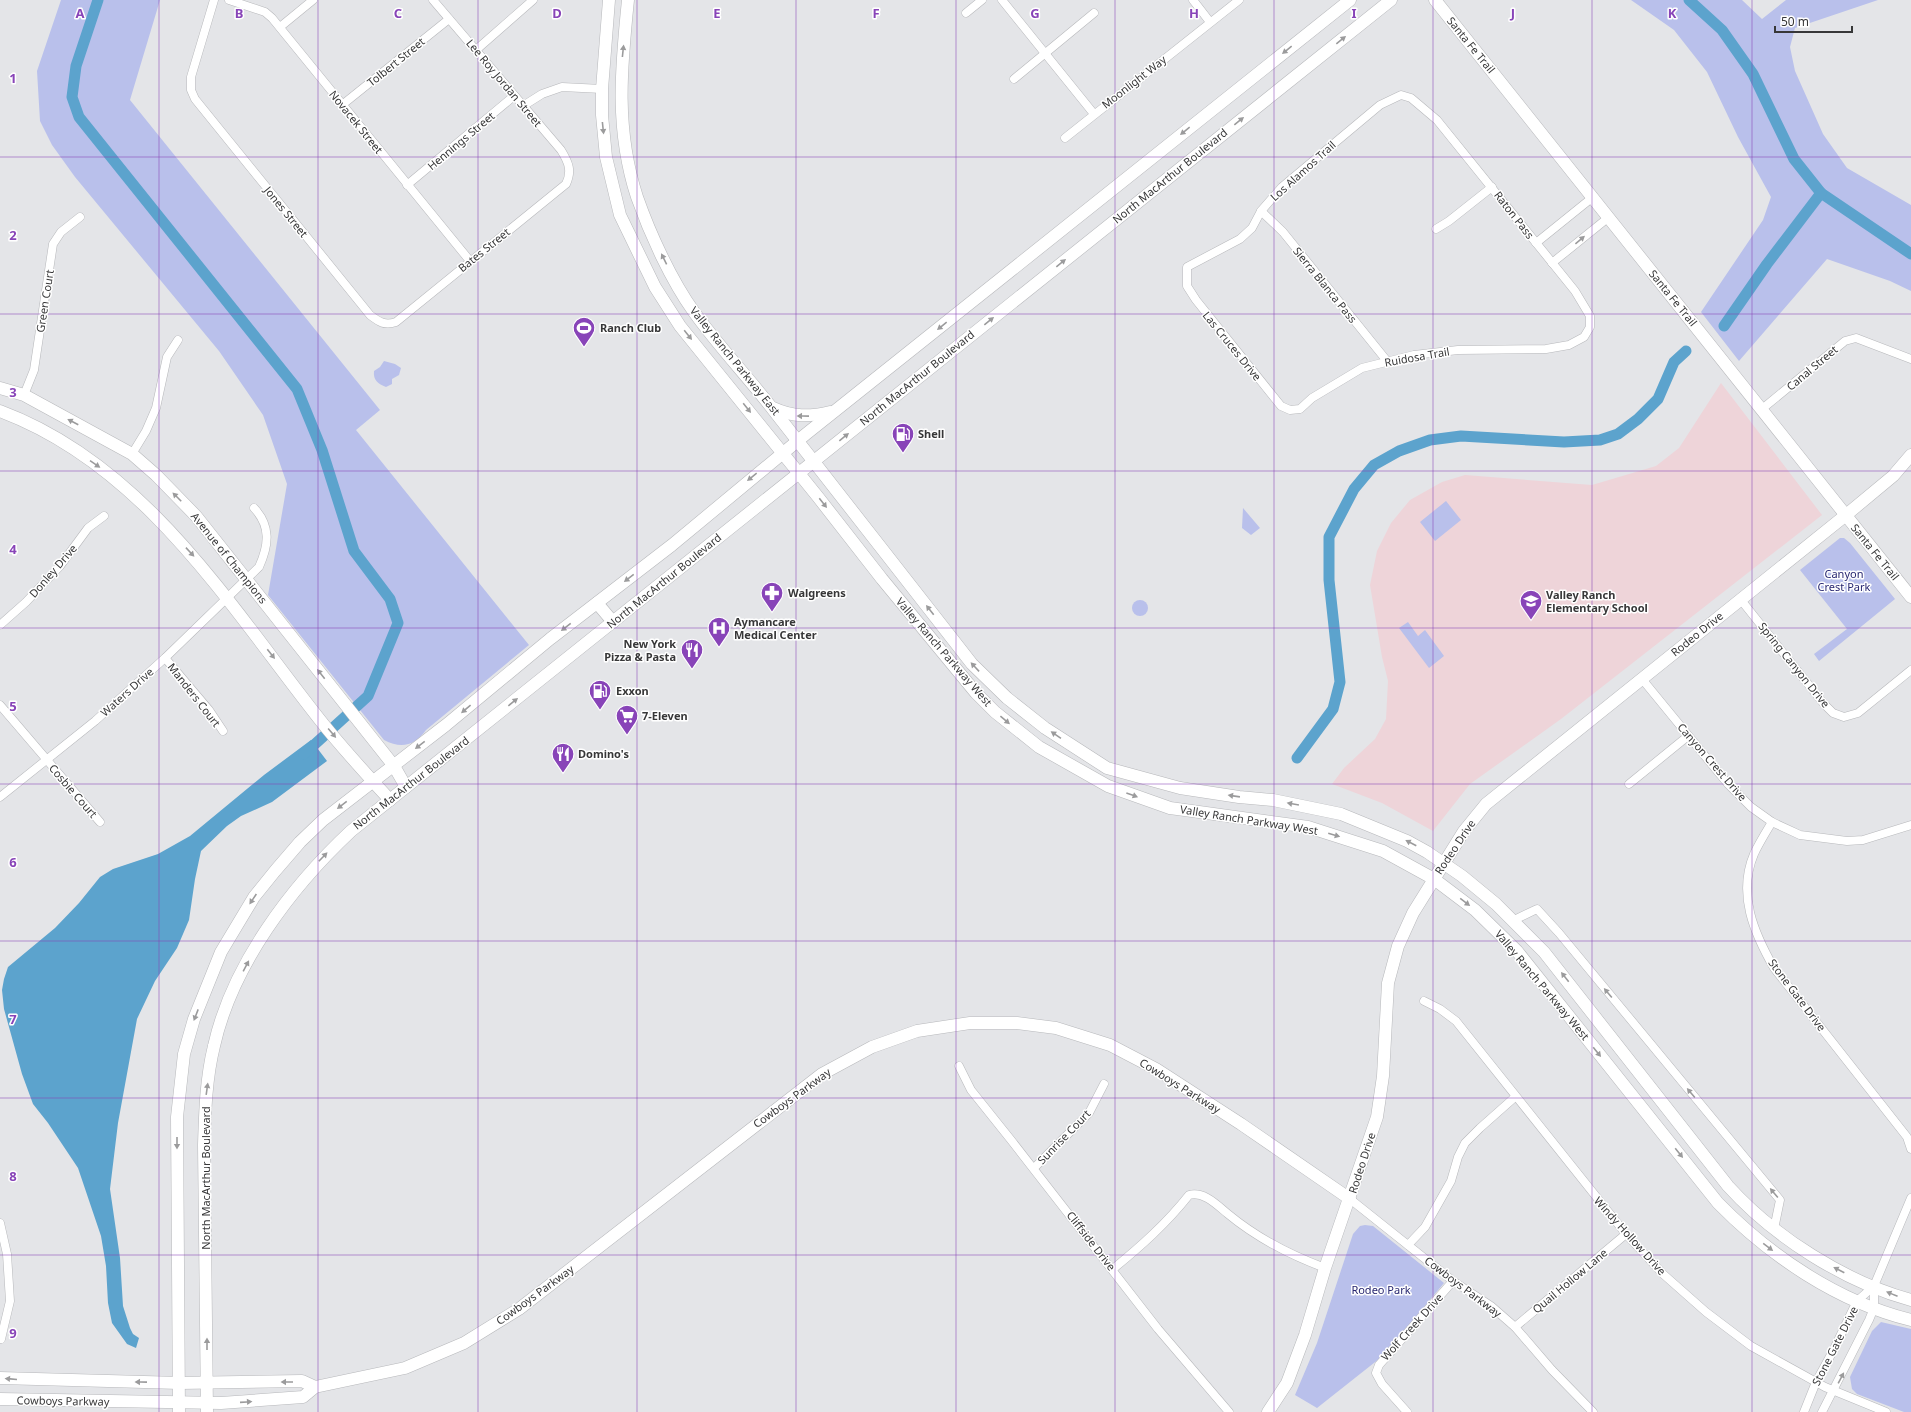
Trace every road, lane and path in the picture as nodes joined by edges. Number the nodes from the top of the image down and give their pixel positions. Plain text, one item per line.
1 (214, 0) edge
2 (229, 0) edge
3 (313, 0) edge
4 (433, 0) edge
5 (533, 0) edge
6 (609, 0) edge
7 (628, 0) edge
8 (982, 0) edge
9 (1002, 0) edge
10 (1193, 0) edge
11 (1239, 0) edge
12 (1350, 0) edge
13 (1391, 0) edge
14 (1435, 0) edge
15 (966, 13) dead end
16 (1094, 13) dead end
17 (449, 19) junction
18 (1210, 22) junction
19 (280, 27) junction
20 (476, 50) junction
21 (1044, 53) junction
22 (1014, 79) dead end
23 (602, 89) junction
24 (620, 90) junction
25 (514, 96) junction
26 (1401, 96) joint
27 (342, 105) junction
28 (523, 106) junction
29 (1094, 114) junction
30 (1065, 138) dead end
31 (570, 170) joint
32 (407, 185) junction
33 (1492, 187) junction
34 (1592, 197) junction
35 (1261, 211) junction
36 (80, 217) dead end
37 (1608, 217) junction
38 (1436, 229) dead end
39 (1536, 243) junction
40 (470, 261) junction
41 (1552, 263) junction
42 (1186, 286) joint
43 (682, 294) junction
44 (664, 304) junction
45 (389, 324) joint
46 (178, 340) dead end
47 (1569, 345) joint
48 (1911, 359) edge
49 (1387, 361) junction
50 (0, 388) edge
51 (24, 395) junction
52 (1279, 404) joint
53 (773, 408) junction
54 (1762, 409) junction
55 (0, 412) edge
56 (834, 412) junction
57 (798, 440) junction
58 (782, 453) junction
59 (132, 454) junction
60 (1911, 455) edge
61 (814, 461) junction
62 (798, 473) junction
63 (254, 508) dead end
64 (104, 516) dead end
65 (1846, 516) junction
66 (246, 578) junction
67 (1911, 597) edge
68 (227, 598) junction
69 (1741, 600) junction
70 (597, 603) junction
71 (613, 622) junction
72 (0, 625) edge
73 (954, 641) junction
74 (940, 651) junction
75 (165, 658) junction
76 (1911, 670) edge
77 (1642, 679) junction
78 (0, 705) edge
79 (223, 731) dead end
80 (1688, 736) junction
81 (1088, 757) junction
82 (46, 760) junction
83 (394, 766) junction
84 (1103, 766) junction
85 (1083, 772) junction
86 (1096, 780) junction
87 (373, 782) junction
88 (1629, 784) dead end
89 (406, 787) junction
90 (0, 797) edge
91 (390, 800) junction
92 (100, 822) dead end
93 (1772, 822) junction
94 (1911, 825) edge
95 (1444, 863) junction
96 (1434, 879) junction
97 (1514, 920) junction
98 (1424, 1001) dead end
99 (1597, 1019) junction
100 (1581, 1031) junction
101 (959, 1066) dead end
102 (1104, 1084) dead end
103 (1516, 1097) junction
104 (1911, 1149) edge
105 (1034, 1168) junction
106 (1720, 1176) junction
107 (1705, 1187) junction
108 (1911, 1198) edge
109 (1350, 1199) junction
110 (0, 1222) edge
111 (1774, 1229) junction
112 (1626, 1234) junction
113 (1408, 1245) junction
114 (1325, 1268) junction
115 (1113, 1269) junction
116 (1453, 1281) junction
117 (1874, 1286) junction
118 (1911, 1300) edge
119 (1858, 1301) junction
120 (1874, 1308) junction
121 (1911, 1320) edge
122 (1515, 1327) junction
123 (1, 1339) dead end
124 (0, 1378) edge
125 (1816, 1382) junction
126 (180, 1383) junction
127 (207, 1383) junction
128 (315, 1387) junction
129 (1834, 1391) junction
130 (0, 1399) edge
131 (180, 1408) edge
132 (207, 1408) edge
133 (1230, 1412) edge
134 (1268, 1412) edge
135 (1407, 1412) edge
136 (1593, 1412) edge
137 (1804, 1412) edge
138 (1822, 1412) edge
139 (1886, 1412) edge

1 - 45 street, Jones Street
2 - 19 street, Novacek Street
3 - 19 street
4 - 17 street, Lee Roy Jordan Street
5 - 20 street
6 - 23 main road, Valley Ranch Parkway East
24 -> 7 main road, Valley Ranch Parkway East
8 - 15 street
9 - 21 street, Moonlight Way
10 - 18 street
11 - 18 street, Moonlight Way
12 -> 56 main road, North MacArthur Boulevard
61 -> 13 main road, North MacArthur Boulevard
14 - 34 main road, Santa Fe Trail
16 - 21 street
17 - 20 street, Lee Roy Jordan Street
17 - 27 street, Tolbert Street
18 - 29 street, Moonlight Way
19 - 27 street, Novacek Street
20 - 25 street, Lee Roy Jordan Street
21 - 22 street
21 - 29 street, Moonlight Way
23 - 24 main road
23 - 28 street
23 -> 44 main road, Valley Ranch Parkway East
43 -> 24 main road, Valley Ranch Parkway East
25 - 28 street, Lee Roy Jordan Street
25 - 32 street, Hennings Street
26 - 33 street, Raton Pass
26 - 35 street, Los Alamos Trail
27 - 32 street, Novacek Street
28 - 31 street, Lee Roy Jordan Street
29 - 30 street
31 - 40 street, Bates Street
32 - 40 street, Novacek Street
33 - 38 street
33 - 39 street, Raton Pass
34 - 37 main road, Santa Fe Trail
34 - 39 street
35 - 42 street, Los Alamos Trail
35 - 49 street, Sierra Blanca Pass
36 - 51 street, Green Court
41 -> 37 street
37 - 54 main road, Santa Fe Trail
39 - 41 street, Raton Pass
40 - 45 street, Bates Street
41 - 47 street, Raton Pass
42 - 52 street, Las Cruces Drive
43 - 44 main road
43 - 53 main road, Valley Ranch Parkway East
44 -> 58 main road, Valley Ranch Parkway East
46 - 59 street
47 - 49 street, Ruidosa Trail
48 - 54 street, Canal Street
49 - 52 street, Ruidosa Trail
50 - 51 main road, Avenue of Champions
59 -> 51 main road, Avenue of Champions
56 -> 53 main road
53 - 57 main road, Valley Ranch Parkway East
54 - 65 main road, Santa Fe Trail
55 -> 68 main road
56 - 57 main road, North MacArthur Boulevard
57 - 58 main road, North MacArthur Boulevard
57 - 61 main road, Valley Ranch Parkway East
58 - 62 main road, Valley Ranch Parkway West
58 -> 70 main road, North MacArthur Boulevard
66 -> 59 main road, Avenue of Champions
60 - 65 main road, Rodeo Drive
61 - 62 main road, North MacArthur Boulevard
73 -> 61 main road, Valley Ranch Parkway West
62 - 71 main road, North MacArthur Boulevard
62 -> 74 main road, Valley Ranch Parkway West
63 - 66 street, Waters Drive
64 - 72 street, Donley Drive
65 - 67 main road, Santa Fe Trail
65 - 69 main road, Rodeo Drive
66 - 68 street, Waters Drive
83 -> 66 main road, Avenue of Champions
68 - 75 street, Waters Drive
68 -> 87 main road
69 - 76 street, Spring Canyon Drive
69 - 77 main road, Rodeo Drive
70 - 71 main road
70 -> 83 main road, North MacArthur Boulevard
89 -> 71 main road, North MacArthur Boulevard
73 - 74 main road
81 -> 73 main road, Valley Ranch Parkway West
74 -> 85 main road, Valley Ranch Parkway West
75 - 79 street, Manders Court
75 - 82 street, Waters Drive
77 - 80 street, Canyon Crest Drive
77 - 95 main road, Rodeo Drive
78 - 82 street, Cosbie Court
80 - 88 street
80 - 93 street, Canyon Crest Drive
81 - 84 main road, Valley Ranch Parkway West
81 - 85 main road
82 - 90 street, Waters Drive
82 - 92 street, Cosbie Court
83 - 87 main road, North MacArthur Boulevard
83 - 89 main road, Avenue of Champions
84 - 86 main road
95 -> 84 main road, Valley Ranch Parkway West
85 - 86 main road, Valley Ranch Parkway West
86 -> 96 main road, Valley Ranch Parkway West
87 - 91 main road
87 -> 126 main road, North MacArthur Boulevard
89 - 91 main road, North MacArthur Boulevard
127 -> 91 main road, North MacArthur Boulevard
93 - 94 street, Canyon Crest Drive
93 - 104 street, Stone Gate Drive
95 - 96 main road, Rodeo Drive
95 - 97 main road, Valley Ranch Parkway West
96 -> 100 main road, Valley Ranch Parkway West
96 - 109 main road, Rodeo Drive
99 -> 97 main road, Valley Ranch Parkway West
111 -> 97 street
98 - 103 street, Windy Hollow Drive
99 - 100 main road
99 - 106 main road, Valley Ranch Parkway West
100 -> 107 main road, Valley Ranch Parkway West
101 - 105 street, Cliffside Drive
102 - 105 street, Sunrise Court
103 - 112 street, Windy Hollow Drive
103 - 113 street
105 - 115 street, Cliffside Drive
106 - 107 main road
106 - 111 main road, Valley Ranch Parkway West
107 -> 119 main road, Valley Ranch Parkway West
108 - 117 street, Stone Gate Drive
109 - 113 street, Cowboys Parkway
109 - 114 main road, Rodeo Drive
109 - 128 main road, Cowboys Parkway
110 - 123 street
117 -> 111 main road, Valley Ranch Parkway West
112 - 122 street, Quail Hollow Lane
112 - 125 street, Windy Hollow Drive
113 - 116 street, Cowboys Parkway
114 - 115 street
114 - 134 main road, Rodeo Drive
115 - 133 street, Cliffside Drive
116 - 122 street, Cowboys Parkway
116 - 135 street, Wolf Creek Drive
118 -> 117 main road, Valley Ranch Parkway West
117 - 119 street, Stone Gate Drive
117 - 120 street, Stone Gate Drive
119 - 120 main road, Valley Ranch Parkway West
119 - 125 street, Stone Gate Drive
120 - 121 main road, Valley Ranch Parkway West
129 -> 120 street, Stone Gate Drive
122 - 136 street, Cowboys Parkway
126 -> 124 main road, Cowboys Parkway
125 - 129 street, Windy Hollow Drive
125 - 137 street, Stone Gate Drive
126 - 127 main road, Cowboys Parkway
126 - 131 main road, North MacArthur Boulevard
128 -> 127 main road, Cowboys Parkway
127 - 132 main road, North MacArthur Boulevard
132 -> 128 main road, Cowboys Parkway
129 - 138 street, Stone Gate Drive
129 - 139 street, Windy Hollow Drive
130 - 131 main road, Cowboys Parkway
131 - 132 main road, Cowboys Parkway

